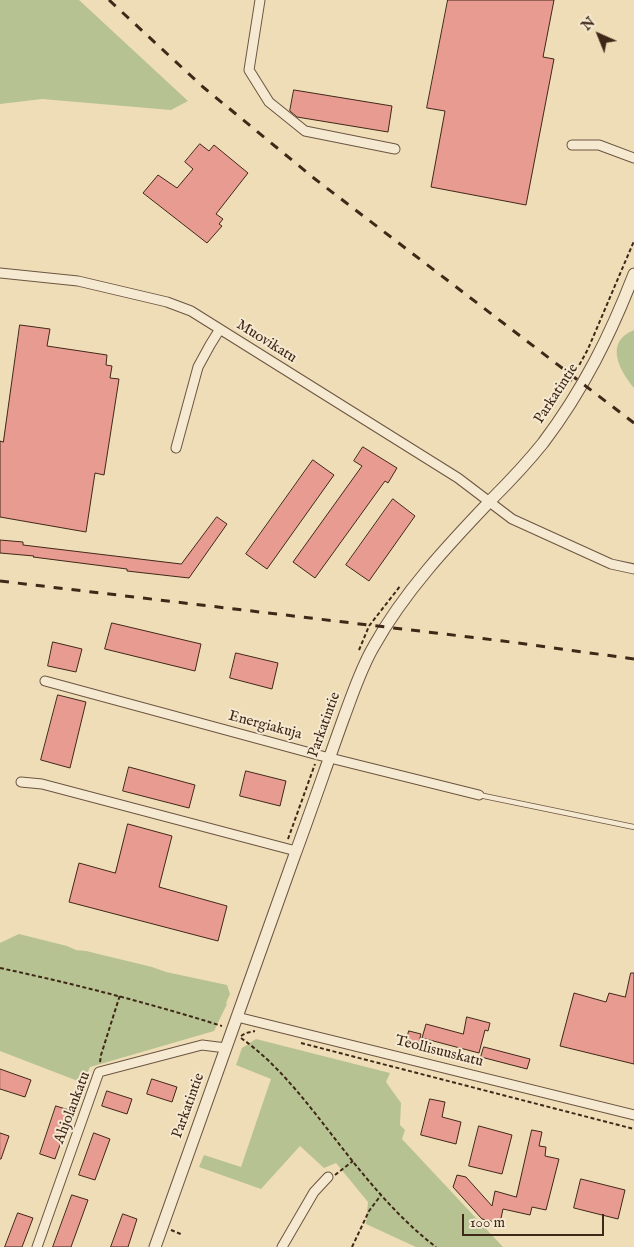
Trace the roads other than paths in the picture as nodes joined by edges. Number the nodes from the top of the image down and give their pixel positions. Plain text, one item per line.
1 (260, 0) edge
2 (572, 146) dead end
3 (395, 149) dead end
4 (634, 158) edge
5 (0, 273) edge
6 (634, 274) edge
7 (220, 329) junction
8 (176, 448) dead end
9 (489, 502) junction
10 (634, 569) edge
11 (45, 681) dead end
12 (324, 756) junction
13 (21, 782) dead end
14 (479, 795) joint
15 (634, 827) edge
16 (291, 850) junction
17 (237, 1018) junction
18 (221, 1047) junction
19 (634, 1115) edge
20 (328, 1177) road end
21 (37, 1247) edge
22 (155, 1247) edge
23 (282, 1247) edge

1 - 3 street
2 - 4 street
5 - 7 street, Muovikatu
6 - 9 street, Parkatintie
7 - 8 street
7 - 9 street, Muovikatu
9 - 10 street, Muovikatu
9 - 12 street, Parkatintie
11 - 12 street, Energiakuja
12 - 14 street, Energiakuja
12 - 16 street, Parkatintie
13 - 16 street
14 - 15 lane
16 - 17 street, Parkatintie
17 - 18 street, Parkatintie
17 - 19 street, Teollisuuskatu
18 - 21 street, Ahjolankatu
18 - 22 street, Parkatintie
20 - 23 street

